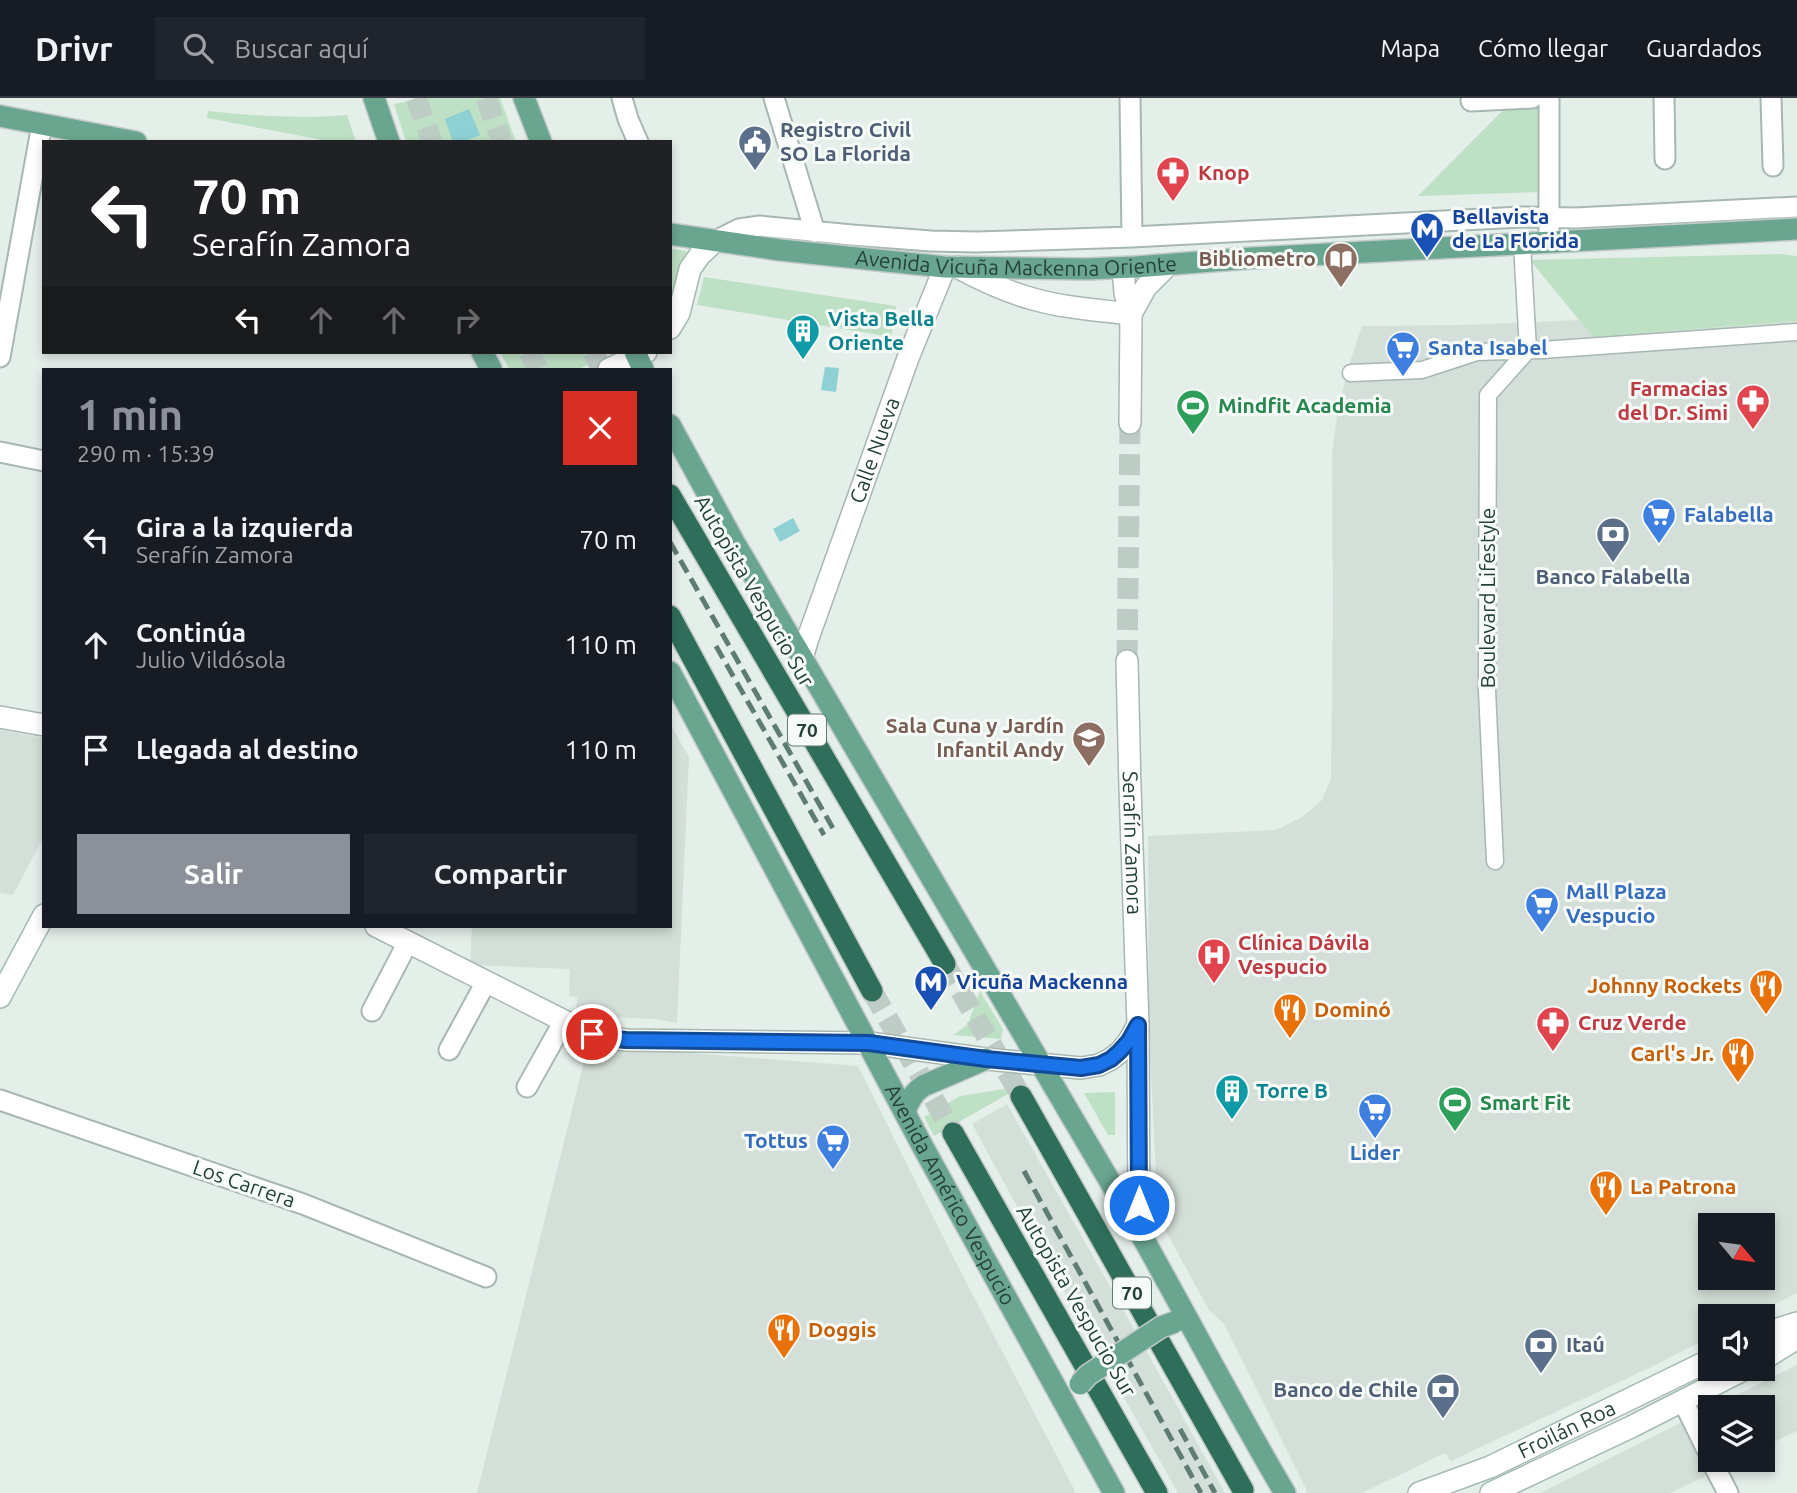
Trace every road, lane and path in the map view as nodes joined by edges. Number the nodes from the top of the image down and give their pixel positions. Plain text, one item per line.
1 (374, 98) edge
2 (524, 98) edge
3 (622, 98) edge
4 (774, 98) edge
5 (1130, 98) edge
6 (1532, 98) edge
7 (1549, 98) edge
8 (1664, 98) edge
9 (1771, 98) edge
10 (1472, 101) dead end
11 (0, 116) edge
12 (41, 124) junction
13 (125, 140) edge
14 (388, 140) edge
15 (540, 140) edge
16 (637, 140) edge
17 (1665, 159) dead end
18 (1773, 166) dead end
19 (1797, 208) edge
20 (1548, 218) junction
21 (1797, 229) edge
22 (672, 230) edge
23 (815, 232) junction
24 (1738, 233) junction
25 (1132, 237) junction
26 (715, 241) junction
27 (1797, 241) edge
28 (945, 242) junction
29 (1550, 242) junction
30 (1522, 244) junction
31 (1167, 265) junction
32 (951, 267) junction
33 (1123, 268) junction
34 (1131, 314) junction
35 (3, 323) edge
36 (672, 324) edge
37 (1797, 332) edge
38 (1528, 350) junction
39 (0, 357) edge
40 (640, 357) edge
41 (612, 368) edge
42 (1351, 373) dead end
43 (1130, 422) tunnel mouth
44 (672, 429) edge
45 (0, 452) edge
46 (42, 461) edge
47 (672, 498) edge
48 (672, 620) edge
49 (802, 658) junction
50 (1127, 661) tunnel mouth
51 (672, 676) edge
52 (0, 717) edge
53 (42, 725) edge
54 (1496, 861) dead end
55 (42, 919) edge
56 (392, 932) edge
57 (945, 964) tunnel mouth
58 (486, 982) junction
59 (872, 992) tunnel mouth
60 (0, 997) edge
61 (372, 1011) dead end
62 (564, 1021) junction
63 (1138, 1025) junction
64 (869, 1043) junction
65 (449, 1050) dead end
66 (986, 1059) junction
67 (1040, 1064) junction
68 (527, 1087) dead end
69 (1021, 1096) tunnel mouth
70 (0, 1100) edge
71 (905, 1113) junction
72 (953, 1133) tunnel mouth
73 (1139, 1231) junction
74 (486, 1277) dead end
75 (1183, 1322) junction
76 (1797, 1322) edge
77 (1775, 1330) edge
78 (1797, 1338) edge
79 (1775, 1352) edge
80 (1698, 1366) edge
81 (1722, 1381) edge
82 (1683, 1401) junction
83 (1070, 1416) junction
84 (1698, 1432) edge
85 (1718, 1472) edge
86 (1243, 1490) dead end
87 (1114, 1493) edge
88 (1157, 1493) edge
89 (1285, 1493) edge
90 (1419, 1493) edge
91 (1491, 1493) edge
92 (1728, 1493) edge

1 - 14 main road
2 - 15 main road
3 - 16 street
4 - 23 street
5 - 25 street
6 - 10 street
7 - 20 street
8 - 17 street
9 - 18 street
11 - 12 main road
12 - 13 main road
12 - 35 street
19 - 20 street, Avenida Vicuña Mackenna Oriente
20 - 25 street, Avenida Vicuña Mackenna Oriente
20 - 29 street
21 - 24 main road, Avenida Vicuña Mackenna Oriente
22 - 26 main road, Avenida Vicuña Mackenna Oriente
23 - 26 street, Avenida Vicuña Mackenna Oriente
23 - 28 street, Avenida Vicuña Mackenna Oriente
24 - 27 main road, Avenida Vicuña Mackenna Oriente
24 - 29 main road, Avenida Vicuña Mackenna Oriente
25 - 28 street, Avenida Vicuña Mackenna Oriente
26 - 32 main road, Avenida Vicuña Mackenna Oriente
26 - 36 street
28 - 32 street, Calle Nueva
29 - 30 main road, Avenida Vicuña Mackenna Oriente
30 - 31 main road, Avenida Vicuña Mackenna Oriente
30 - 38 street
31 - 33 main road, Avenida Vicuña Mackenna Oriente
31 - 34 street
32 - 33 main road, Avenida Vicuña Mackenna Oriente
32 - 34 street
32 - 49 street, Calle Nueva
33 - 34 street
34 - 43 street
35 - 39 street
37 - 38 street
38 - 42 street
38 - 54 street, Boulevard Lifestyle
40 - 41 street
44 - 49 main road
45 - 46 street
47 - 57 highway, Autopista Vespucio Sur / 70
48 - 59 highway
49 - 67 main road
50 - 63 street, Serafín Zamora
51 - 64 main road, Avenida Américo Vespucio
52 - 53 street
55 - 60 street
56 - 58 street
56 - 61 street
58 - 62 street
58 - 65 street
62 - 64 street
62 - 68 street
63 - 67 street
63 - 73 street, Serafín Zamora
64 - 66 street
64 - 71 main road, Avenida Américo Vespucio
66 - 67 street
66 - 71 main road
67 - 73 main road
69 - 86 highway, 70
70 - 74 street, Los Carrera
71 - 83 main road, Avenida Américo Vespucio
72 - 88 highway, Autopista Vespucio Sur
73 - 75 main road
75 - 83 main road, bridge
75 - 89 main road
76 - 77 street
78 - 79 street
80 - 90 street, Froilán Roa
81 - 82 street, Froilán Roa
82 - 84 street
82 - 91 street, Froilán Roa
83 - 87 main road, Avenida Américo Vespucio
85 - 92 street

